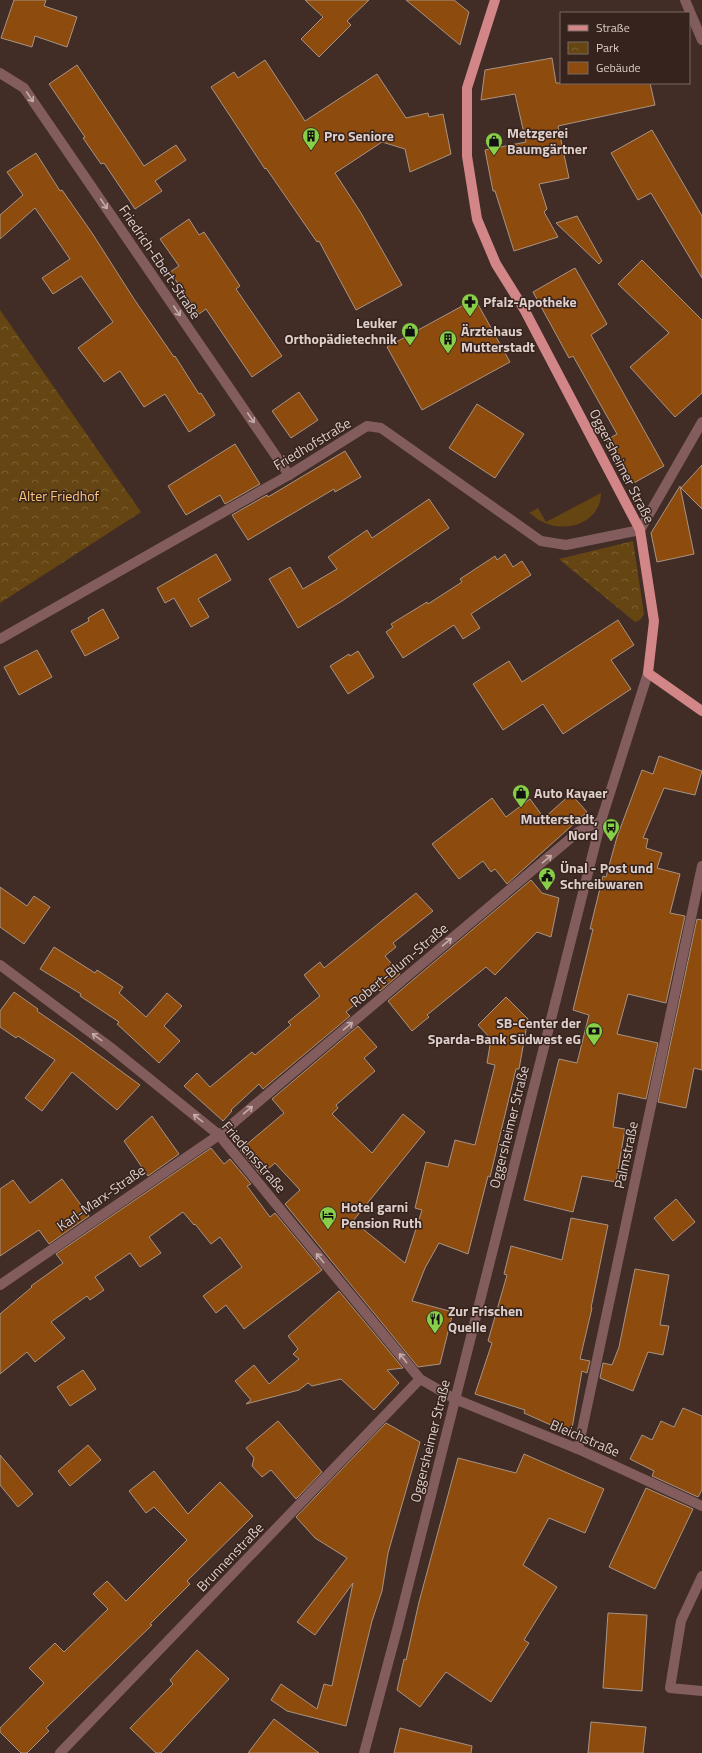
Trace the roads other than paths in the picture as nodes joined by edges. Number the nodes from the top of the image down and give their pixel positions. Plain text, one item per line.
1 (495, 0) edge
2 (684, 0) edge
3 (689, 12) edge
4 (690, 13) edge
5 (702, 40) edge
6 (0, 73) edge
7 (702, 422) edge
8 (289, 475) junction
9 (640, 530) junction
10 (0, 639) edge
11 (648, 673) junction
12 (702, 711) edge
13 (601, 821) junction
14 (702, 866) edge
15 (0, 965) edge
16 (218, 1135) junction
17 (0, 1285) edge
18 (420, 1379) junction
19 (455, 1399) junction
20 (578, 1449) junction
21 (702, 1506) edge
22 (702, 1576) edge
23 (702, 1691) edge
24 (60, 1753) edge
25 (364, 1753) edge

1 - 9 main road, Oggersheimer Straße
2 - 3 street
4 - 5 street
6 -> 8 street, Friedrich-Ebert-Straße
7 - 9 street
8 - 9 street, Friedhofstraße
8 - 10 street, Friedhofstraße
9 - 11 main road, Oggersheimer Straße
11 - 12 main road
11 - 13 street, Oggersheimer Straße
16 -> 13 street, Robert-Blum-Straße
13 - 19 street, Oggersheimer Straße
14 - 20 street, Palmstraße
16 -> 15 street, Friedensstraße
16 - 17 street, Karl-Marx-Straße
18 -> 16 street, Friedensstraße
18 - 19 street, Friedensstraße
18 - 24 street, Brunnenstraße
19 - 20 street, Bleichstraße
19 - 25 street, Oggersheimer Straße
20 - 21 street, Bleichstraße
22 - 23 street

